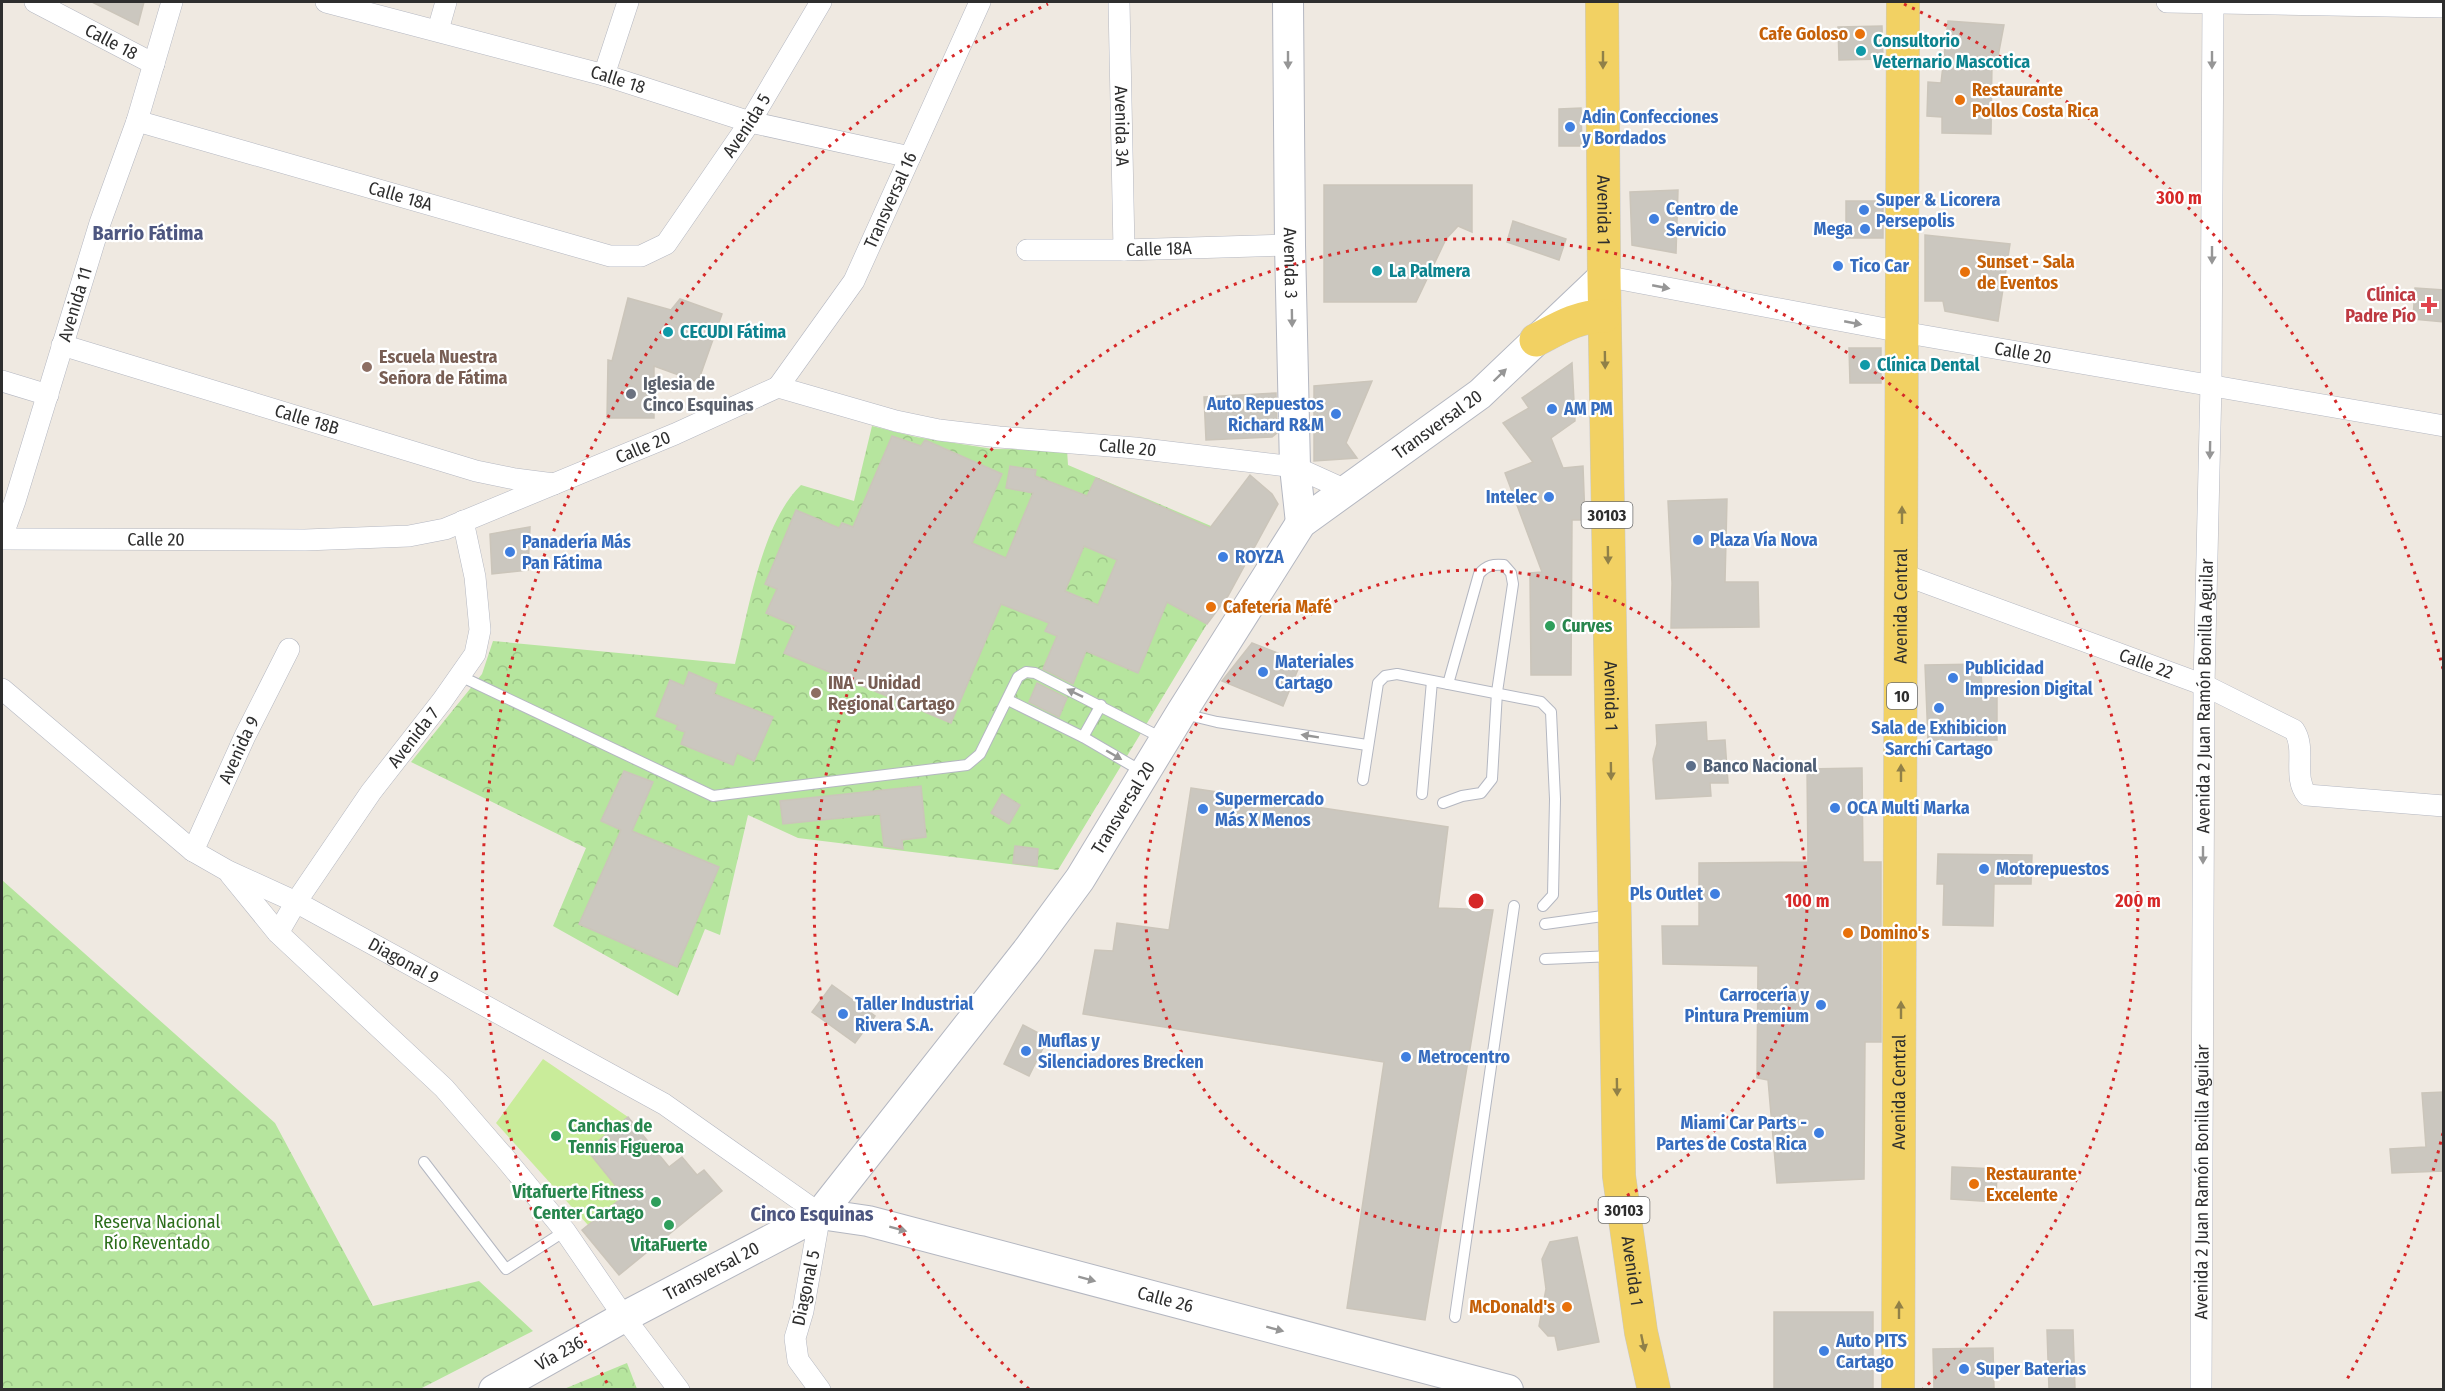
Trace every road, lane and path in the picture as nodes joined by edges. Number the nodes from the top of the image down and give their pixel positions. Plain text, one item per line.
1 (35, 2) edge
2 (172, 2) edge
3 (326, 2) edge
4 (446, 2) edge
5 (628, 2) edge
6 (821, 2) edge
7 (980, 2) edge
8 (1119, 2) edge
9 (1288, 2) edge
10 (1602, 2) edge
11 (1903, 2) edge
12 (2167, 2) edge
13 (2212, 2) edge
14 (2444, 7) edge
15 (438, 30) junction
16 (154, 64) junction
17 (604, 75) junction
18 (136, 121) junction
19 (750, 122) junction
20 (910, 157) junction
21 (666, 244) joint
22 (1290, 245) junction
23 (1027, 250) dead end
24 (1124, 250) junction
25 (1604, 276) junction
26 (1604, 316) junction
27 (1902, 332) junction
28 (1536, 340) junction
29 (62, 345) junction
30 (2, 381) edge
31 (2211, 384) junction
32 (778, 387) junction
33 (48, 395) junction
34 (2444, 426) edge
35 (1295, 467) junction
36 (556, 484) junction
37 (1348, 491) junction
38 (8, 498) edge
39 (463, 521) junction
40 (1301, 523) junction
41 (2, 538) edge
42 (1902, 574) junction
43 (289, 649) dead end
44 (460, 676) junction
45 (1432, 681) junction
46 (1448, 684) junction
47 (2204, 685) junction
48 (2, 689) edge
49 (1497, 692) junction
50 (1008, 700) junction
51 (1101, 705) junction
52 (1180, 713) junction
53 (1083, 737) junction
54 (1165, 739) junction
55 (1367, 746) junction
56 (1144, 772) junction
57 (1363, 780) dead end
58 (1422, 794) dead end
59 (1443, 803) dead end
60 (2444, 806) edge
61 (193, 851) junction
62 (228, 871) junction
63 (296, 902) junction
64 (1514, 906) dead end
65 (1543, 906) dead end
66 (1613, 914) junction
67 (1545, 924) dead end
68 (278, 933) junction
69 (1614, 956) junction
70 (1545, 958) dead end
71 (424, 1162) dead end
72 (820, 1214) junction
73 (565, 1231) junction
74 (624, 1317) junction
75 (1455, 1317) dead end
76 (494, 1389) edge
77 (679, 1389) edge
78 (820, 1389) edge
79 (1507, 1389) edge
80 (1654, 1389) edge
81 (1899, 1389) edge
82 (2201, 1389) edge

1 - 16 street, Calle 18
2 - 16 street, Avenida 11
3 - 15 street, Calle 18
4 - 15 street
5 - 17 street
6 - 19 street, Avenida 5
7 - 20 street, Transversal 16
8 - 24 street, Avenida 3A
9 -> 22 street, Avenida 3
10 -> 25 main road, Avenida 1 / 30103
11 - 27 main road, Avenida Central / 10
12 - 13 street
13 - 14 street
13 -> 31 street, Avenida 2 Juan Ramón Bonilla Aguilar
15 - 17 street, Calle 18
16 - 18 street, Avenida 11
17 - 19 street, Calle 18
18 - 21 street, Calle 18A
18 - 29 street, Avenida 11
19 - 20 street, Calle 18
19 - 21 street, Avenida 5
20 - 32 street, Transversal 16
22 - 24 street, Calle 18A
22 -> 35 street, Avenida 3
23 - 24 street, Calle 18A
25 - 26 main road, Avenida 1 / 30103
25 -> 27 street, Calle 20
25 - 28 street, Transversal 20
26 - 28 main road
26 -> 66 main road, Avenida 1 / 30103
27 - 31 street, Calle 20
42 -> 27 main road, Avenida Central / 10
37 -> 28 street, Transversal 20
29 - 33 street, Avenida 11
29 - 36 street, Calle 18B
30 - 33 street
31 - 34 street, Calle 20
31 -> 47 street, Avenida 2 Juan Ramón Bonilla Aguilar
32 - 35 street, Calle 20
32 - 36 street, Calle 20
33 - 38 street, Avenida 11
35 - 37 street, Calle 20
35 - 40 street, Avenida 3
36 - 39 street, Calle 20
37 - 40 street, Transversal 20
38 - 41 street, Avenida 11
39 - 41 street, Calle 20
39 - 44 street, Avenida 7
40 - 52 street, Transversal 20
42 - 47 street, Calle 22
81 -> 42 main road, Avenida Central / 10
43 - 61 street, Avenida 9
44 - 50 lane
44 - 63 street, Avenida 7
45 - 46 lane
45 - 55 lane
45 - 58 lane
46 - 49 lane
46 - 49 lane
47 - 60 street, Calle 22
47 -> 82 street, Avenida 2 Juan Ramón Bonilla Aguilar
48 - 61 street, Diagonal 9
49 - 59 lane
49 - 65 lane
51 -> 50 lane
50 - 53 lane
51 - 53 lane
51 - 54 lane
52 - 54 street, Transversal 20
55 -> 52 lane
53 -> 56 lane
54 - 56 street, Transversal 20
55 - 57 lane
56 - 72 street, Transversal 20
61 - 62 street, Diagonal 9
62 - 63 street, Diagonal 9
62 - 68 street
63 - 68 street, Avenida 7
63 - 72 street, Diagonal 9
64 - 75 lane
66 - 67 lane
66 - 69 main road, Avenida 1 / 30103
68 - 73 street
69 - 70 lane
69 -> 80 main road, Avenida 1 / 30103
71 - 73 lane
72 - 74 street, Transversal 20
72 - 78 street, Diagonal 5
72 -> 79 street, Calle 26
73 - 74 street
74 - 76 street, Vía 236
74 - 77 street

